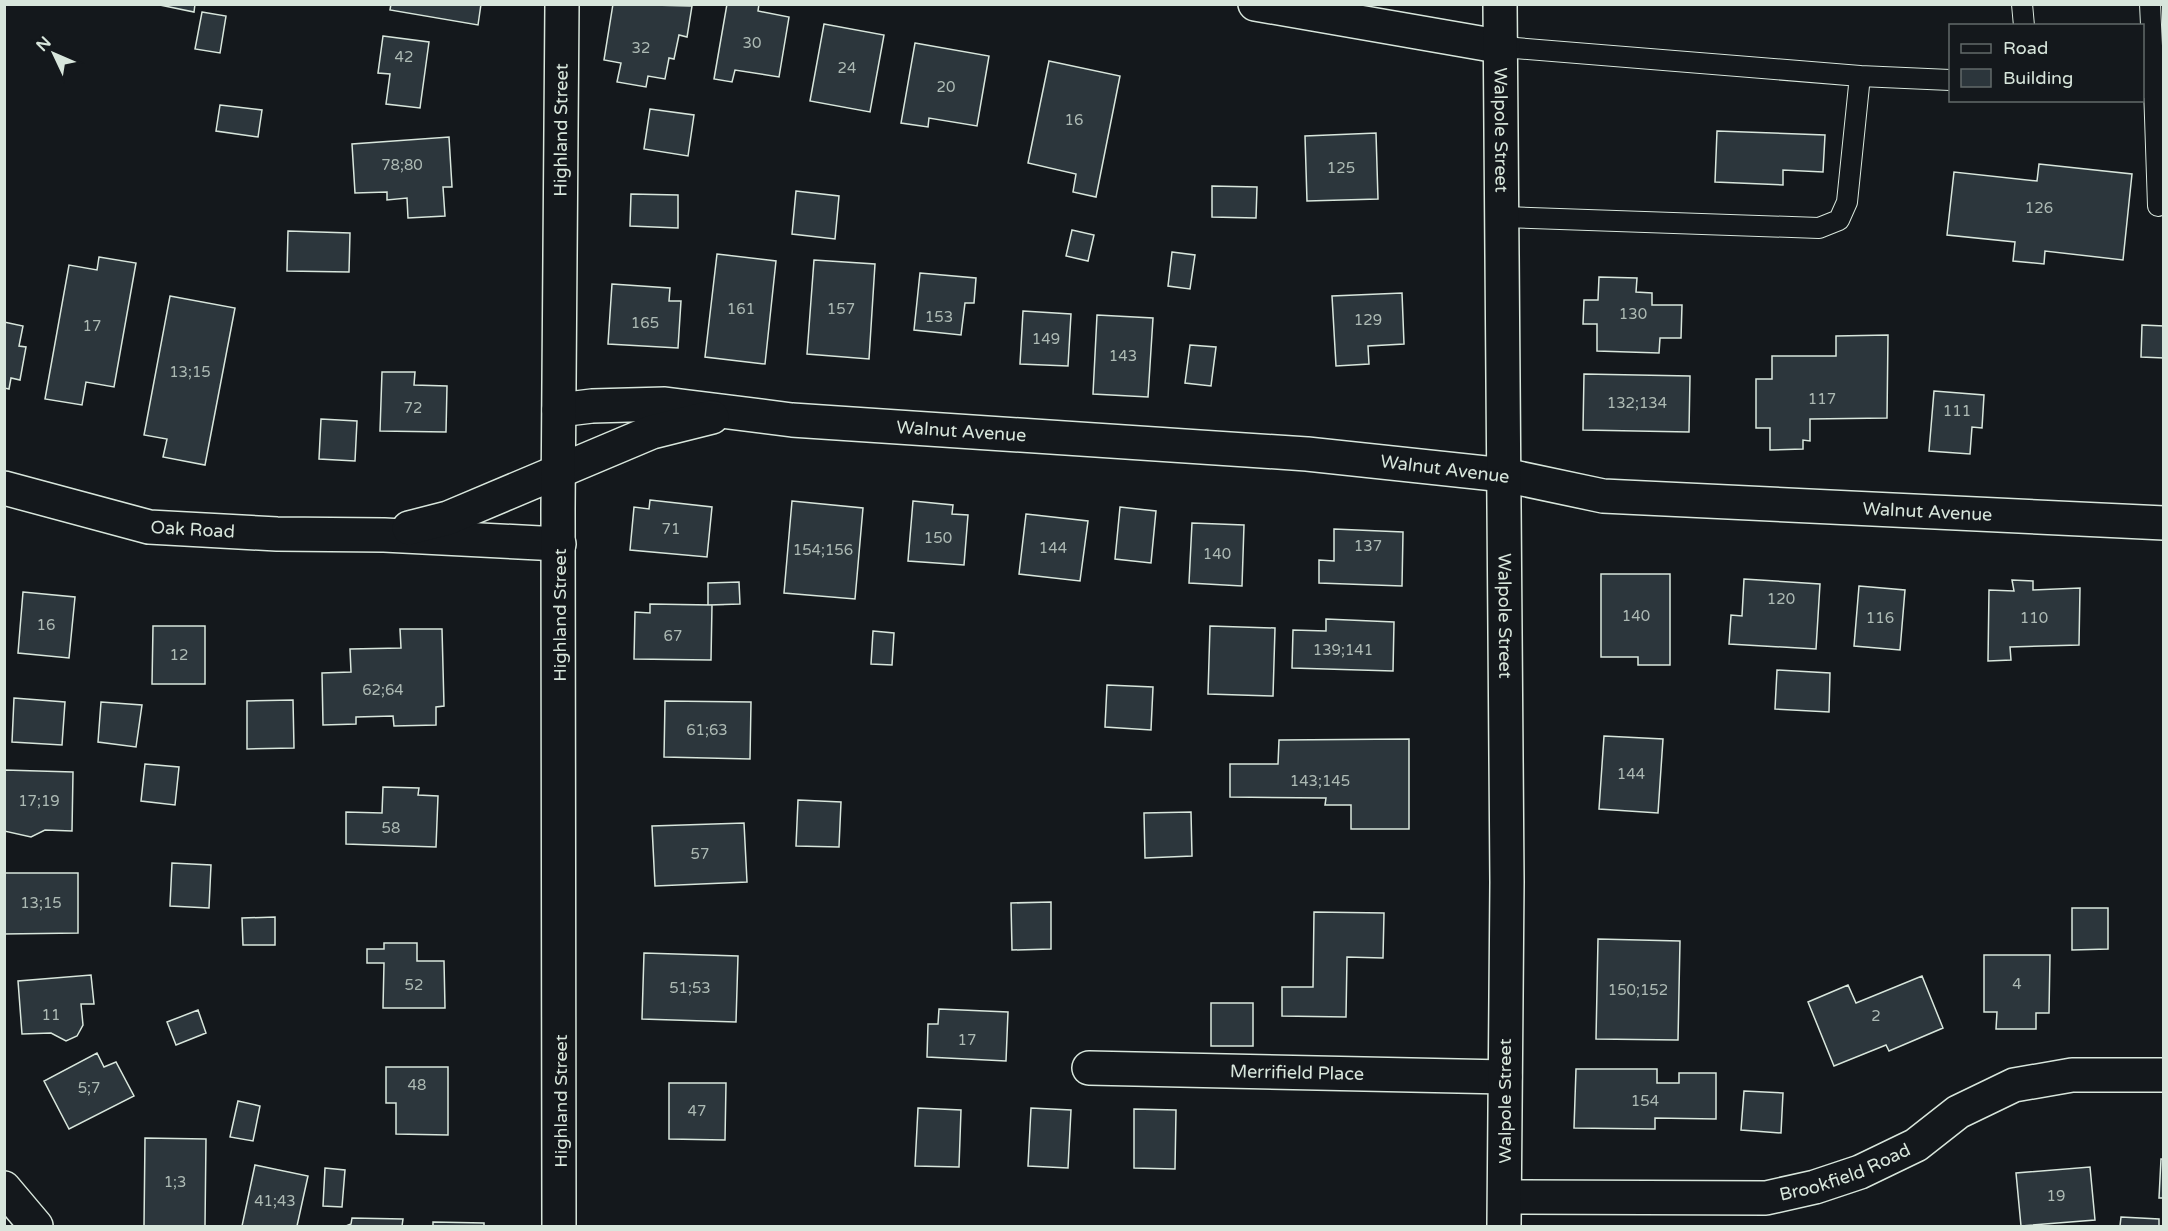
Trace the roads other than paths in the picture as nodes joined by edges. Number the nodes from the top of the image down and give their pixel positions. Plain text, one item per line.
1 (562, 4) edge
2 (1255, 4) edge
3 (1500, 4) edge
4 (2022, 4) edge
5 (2150, 4) edge
6 (2024, 24) edge
7 (1503, 47) junction
8 (1860, 76) junction
9 (1949, 80) edge
10 (2148, 88) edge
11 (2158, 206) dead end
12 (1503, 217) junction
13 (559, 410) junction
14 (726, 413) junction
15 (559, 471) junction
16 (1504, 475) junction
17 (4, 488) edge
18 (2163, 523) edge
19 (384, 535) junction
20 (560, 544) junction
21 (1089, 1068) dead end
22 (2163, 1075) edge
23 (1506, 1077) junction
24 (4, 1188) edge
25 (1505, 1212) edge
26 (36, 1227) edge
27 (559, 1227) edge

1 - 13 street, Highland Street
2 - 7 street
3 - 7 street, Walpole Street
4 - 6 lane
5 - 10 lane
7 - 8 lane
7 - 12 street, Walpole Street
8 - 9 lane
8 - 12 lane
10 - 11 lane
12 - 16 street, Walpole Street
13 - 14 street, Walnut Avenue
13 - 15 street, Highland Street
14 - 15 street, Walnut Avenue
14 - 16 street, Walnut Avenue
15 - 19 street, Oak Road
15 - 20 street, Highland Street
16 - 18 street, Walnut Avenue
16 - 23 street, Walpole Street
17 - 19 street, Oak Road
19 - 20 street, Oak Road
20 - 27 street, Highland Street
21 - 23 street, Merrifield Place
22 - 25 street, Brookfield Road
23 - 25 street, Walpole Street
24 - 26 street

